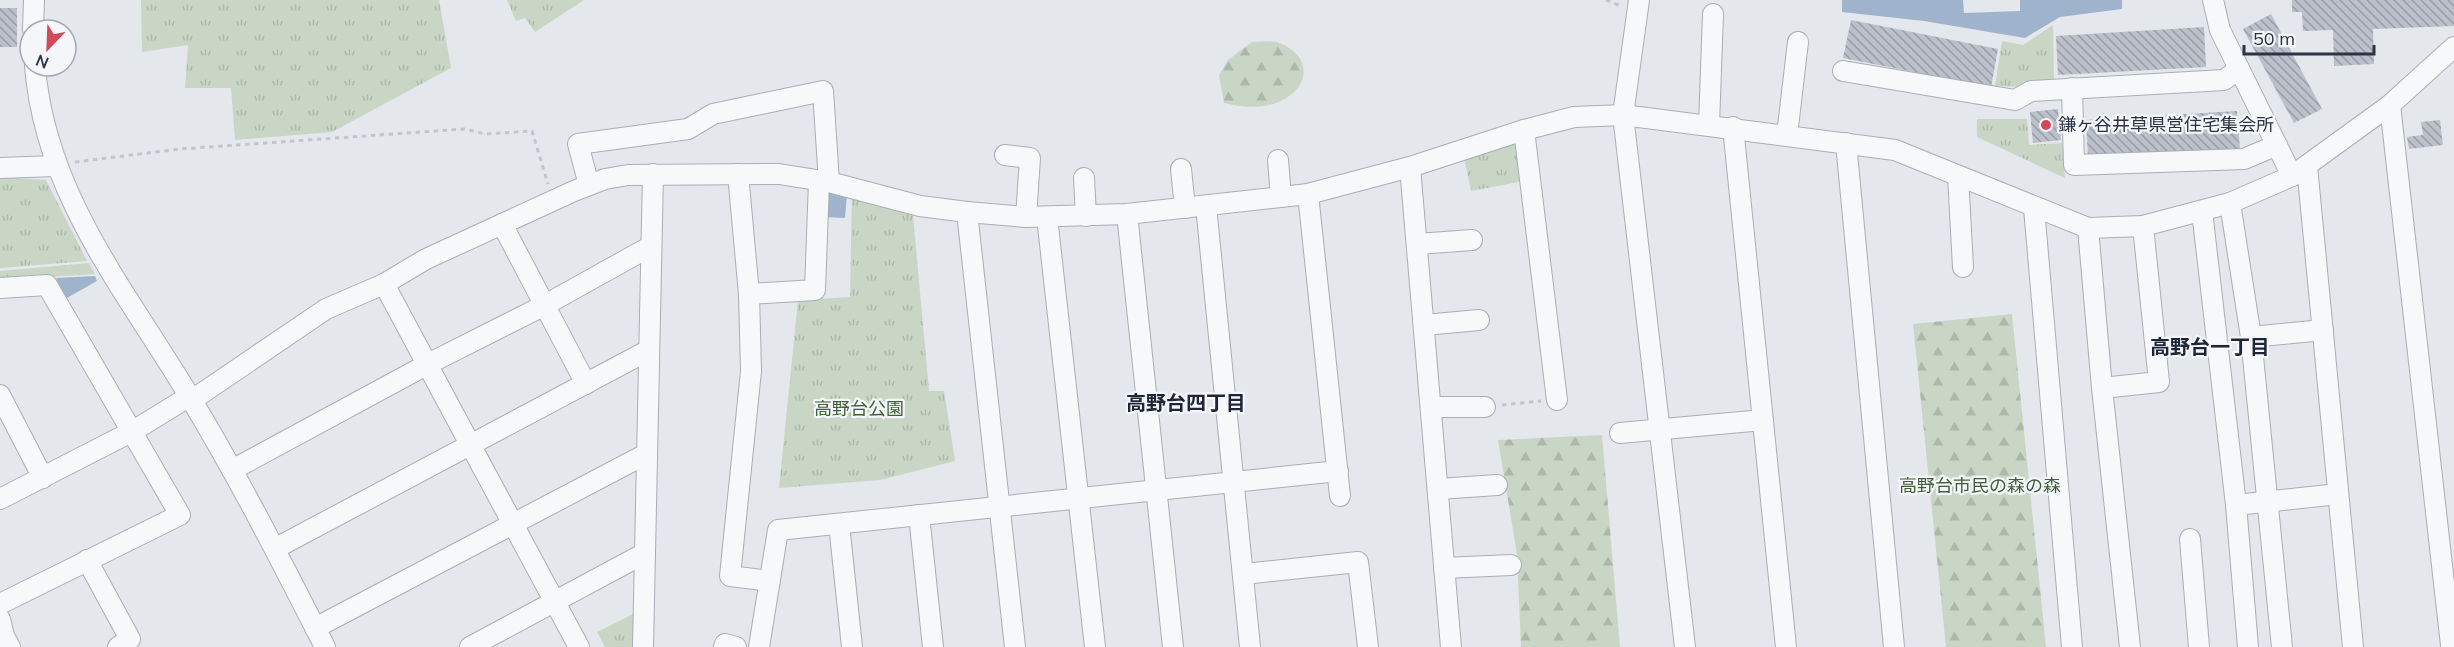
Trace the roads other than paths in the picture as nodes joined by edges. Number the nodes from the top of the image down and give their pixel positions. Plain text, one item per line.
1 (34, 0) edge
2 (2213, 0) edge
3 (1638, 1) edge
4 (1713, 14) dead end
5 (33, 18) edge
6 (1798, 42) dead end
7 (2454, 47) edge
8 (2239, 69) junction
9 (1843, 71) dead end
10 (36, 78) edge
11 (2072, 88) junction
12 (2390, 105) junction
13 (1623, 115) junction
14 (1709, 125) junction
15 (1733, 127) junction
16 (1524, 130) junction
17 (1786, 135) junction
18 (1846, 143) junction
19 (2277, 146) junction
20 (1005, 155) dead end
21 (1278, 160) dead end
22 (56, 165) junction
23 (1410, 167) junction
24 (0, 168) edge
25 (1181, 169) dead end
26 (2300, 171) junction
27 (653, 174) junction
28 (738, 174) junction
29 (1958, 176) junction
30 (1084, 178) dead end
31 (824, 181) junction
32 (589, 185) junction
33 (1308, 194) junction
34 (1281, 197) junction
35 (2230, 203) junction
36 (1206, 206) junction
37 (1185, 208) junction
38 (2034, 208) junction
39 (2202, 211) junction
40 (967, 212) junction
41 (1127, 214) junction
42 (1086, 216) junction
43 (1026, 217) junction
44 (1047, 217) junction
45 (502, 224) junction
46 (2143, 226) junction
47 (2088, 228) junction
48 (1472, 240) dead end
49 (1417, 244) junction
50 (651, 246) junction
51 (1963, 267) dead end
52 (384, 284) junction
53 (0, 288) edge
54 (749, 294) junction
55 (545, 305) junction
56 (1479, 320) dead end
57 (1424, 325) junction
58 (2323, 330) junction
59 (2251, 338) junction
60 (648, 351) junction
61 (428, 364) junction
62 (586, 384) junction
63 (2102, 388) junction
64 (0, 395) edge
65 (191, 398) junction
66 (1557, 400) road end
67 (1431, 407) junction
68 (1485, 407) road end
69 (1763, 420) junction
70 (133, 431) junction
71 (1660, 431) junction
72 (1620, 434) dead end
73 (471, 445) junction
74 (646, 454) junction
75 (232, 470) junction
76 (1338, 471) junction
77 (43, 478) junction
78 (1233, 482) junction
79 (1497, 485) dead end
80 (1438, 489) junction
81 (1156, 490) junction
82 (2338, 494) junction
83 (1340, 496) dead end
84 (1079, 498) junction
85 (0, 499) edge
86 (2267, 500) junction
87 (2236, 505) junction
88 (1000, 507) junction
89 (919, 515) junction
90 (513, 524) junction
91 (839, 524) junction
92 (2190, 539) dead end
93 (276, 548) junction
94 (645, 553) junction
95 (87, 560) junction
96 (1511, 565) dead end
97 (1444, 568) junction
98 (1244, 574) junction
99 (770, 581) junction
100 (555, 602) junction
101 (0, 604) edge
102 (0, 619) edge
103 (318, 641) edge
104 (2449, 646) edge
105 (10, 647) edge
106 (118, 647) edge
107 (470, 647) edge
108 (579, 647) edge
109 (643, 647) edge
110 (724, 647) edge
111 (736, 647) edge
112 (759, 647) edge
113 (852, 647) edge
114 (933, 647) edge
115 (1015, 647) edge
116 (1095, 647) edge
117 (1173, 647) edge
118 (1250, 647) edge
119 (1368, 647) edge
120 (1451, 647) edge
121 (1685, 647) edge
122 (1786, 647) edge
123 (1894, 647) edge
124 (2072, 647) edge
125 (2130, 647) edge
126 (2199, 647) edge
127 (2248, 647) edge
128 (2282, 647) edge
129 (2353, 647) edge

1 - 5 street
2 - 8 street
3 - 13 street
4 - 14 street
6 - 17 street
7 - 12 street
8 - 11 street
8 - 19 street
9 - 11 street
10 - 22 street
11 - 19 street
12 - 26 street
12 - 104 street
13 - 14 street
13 - 16 street
13 - 71 street
14 - 15 street
15 - 17 street
15 - 69 street
16 - 23 street
16 - 66 street
17 - 18 street
18 - 29 street
18 - 123 street
19 - 26 street
20 - 43 street
21 - 34 street
22 - 24 street
22 - 65 street
23 - 33 street
23 - 49 street
25 - 37 street
26 - 35 street
26 - 58 street
27 - 28 street
27 - 32 street
27 - 50 street
28 - 31 street
28 - 54 street
29 - 38 street
29 - 51 street
30 - 42 street
31 - 32 street
31 - 40 street
31 - 54 street
32 - 45 street
33 - 34 street
33 - 76 street
34 - 36 street
35 - 39 street
35 - 59 street
36 - 37 street
36 - 78 street
37 - 41 street
38 - 47 street
38 - 124 street
39 - 46 street
39 - 87 street
40 - 43 street
40 - 88 street
41 - 42 street
41 - 81 street
42 - 44 street
43 - 44 street
44 - 84 street
45 - 52 street
45 - 55 street
46 - 47 street
46 - 63 street
47 - 63 street
48 - 49 street
49 - 57 street
50 - 55 street
50 - 60 street
52 - 61 street
52 - 65 street
53 - 70 street
54 - 99 street
55 - 61 street
55 - 62 street
56 - 57 street
57 - 67 street
58 - 59 street
58 - 82 street
59 - 86 street
60 - 62 street
60 - 74 street
61 - 73 street
61 - 75 street
62 - 73 street
63 - 125 street
64 - 77 street
65 - 70 street
65 - 75 street
67 - 68 street
67 - 80 street
69 - 71 street
69 - 122 street
70 - 77 street
70 - 95 street
71 - 72 street
71 - 121 street
73 - 90 street
73 - 93 street
74 - 90 street
74 - 94 street
75 - 93 street
76 - 78 street
76 - 83 street
77 - 85 street
78 - 81 street
78 - 98 street
79 - 80 street
80 - 97 street
81 - 84 street
81 - 117 street
82 - 86 street
82 - 129 street
84 - 88 street
84 - 116 street
86 - 87 street
86 - 128 street
87 - 127 street
88 - 89 street
88 - 115 street
89 - 91 street
89 - 114 street
90 - 100 street
90 - 103 street
91 - 99 street
91 - 113 street
92 - 126 street
93 - 103 street
94 - 100 street
94 - 109 street
95 - 101 street
95 - 106 street
96 - 97 street
97 - 120 street
98 - 118 street
98 - 119 street
99 - 112 street
100 - 107 street
100 - 108 street
102 - 105 street
110 - 111 street

